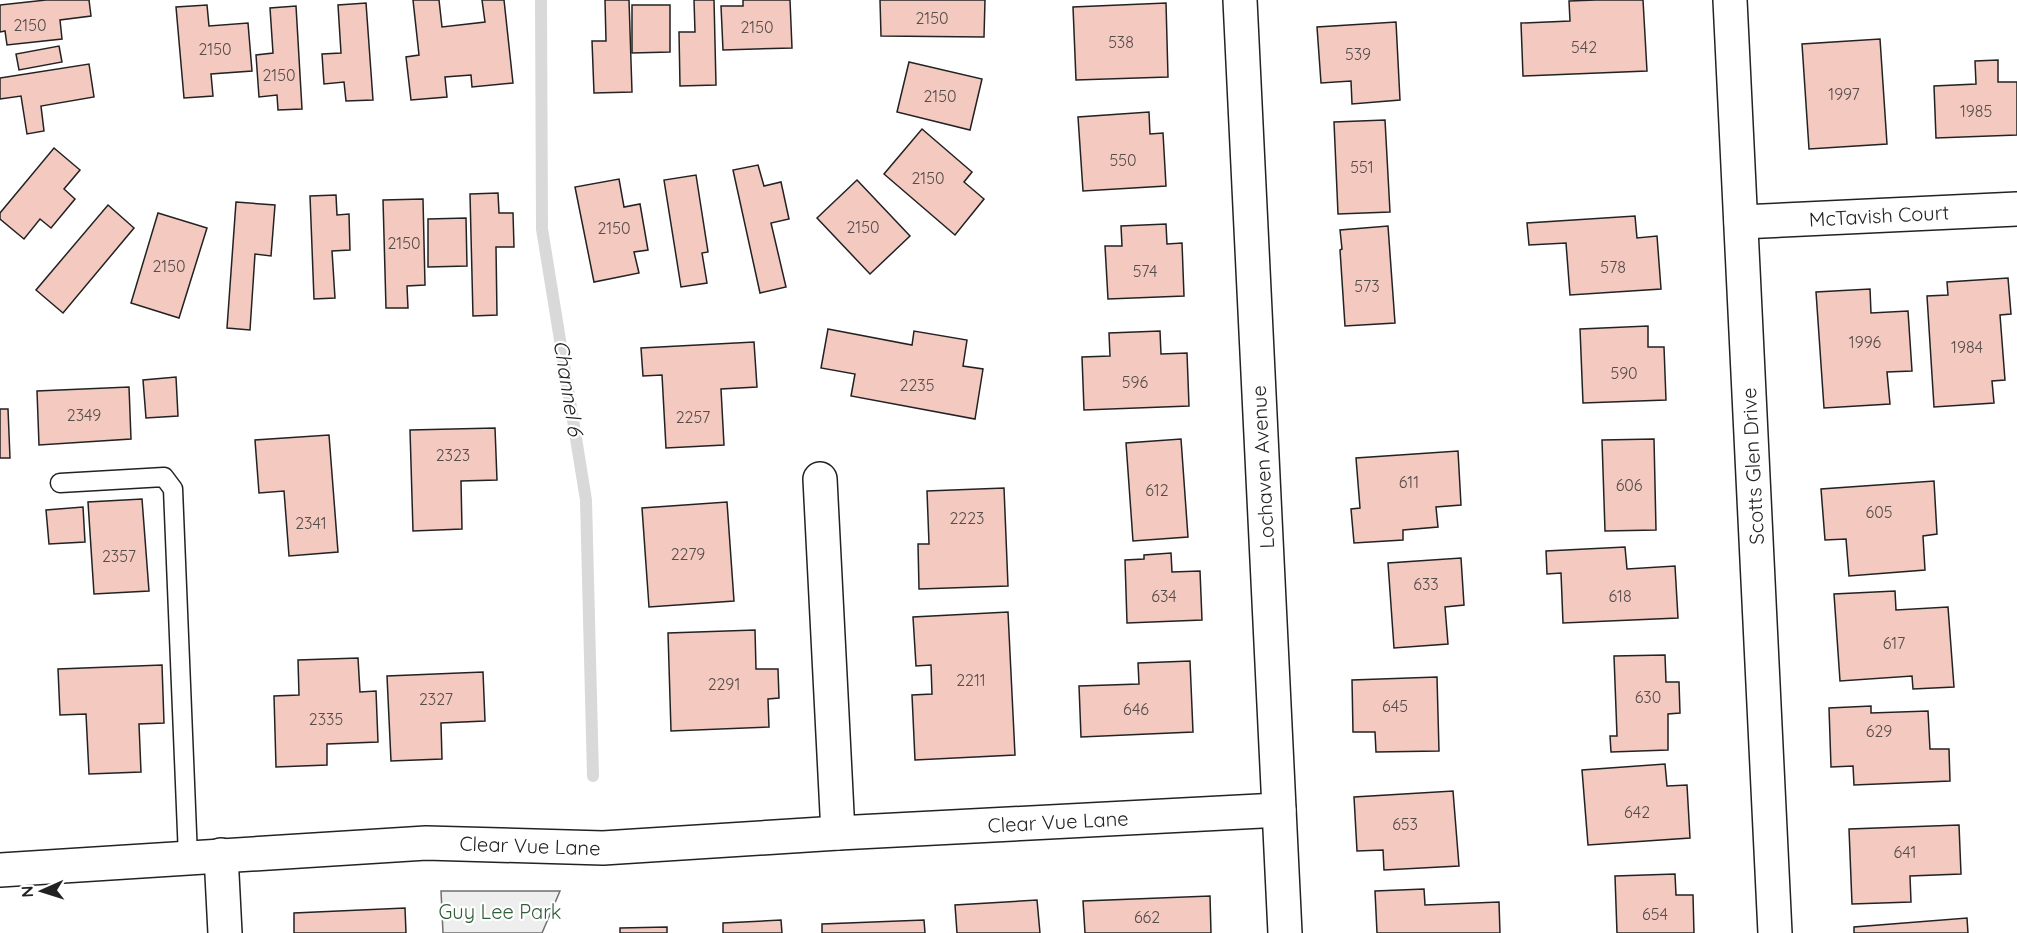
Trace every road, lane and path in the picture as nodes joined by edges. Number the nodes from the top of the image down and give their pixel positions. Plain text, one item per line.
1 (1240, 0) edge
2 (1730, 0) edge
3 (2017, 209) edge
4 (1741, 222) junction
5 (820, 479) dead end
6 (60, 483) dead end
7 (1279, 810) junction
8 (838, 833) junction
9 (221, 855) junction
10 (188, 857) junction
11 (0, 870) edge
12 (225, 933) edge
13 (1285, 933) edge
14 (1775, 933) edge

1 - 7 street, Lochaven Avenue
2 - 4 street, Scotts Glen Drive
3 - 4 street, McTavish Court
4 - 14 street, Scotts Glen Drive
5 - 8 street
6 - 10 lane
7 - 8 street, Clear Vue Lane
7 - 13 street, Lochaven Avenue
8 - 9 street, Clear Vue Lane
9 - 10 street, Clear Vue Lane
9 - 12 street
10 - 11 street, Clear Vue Lane

